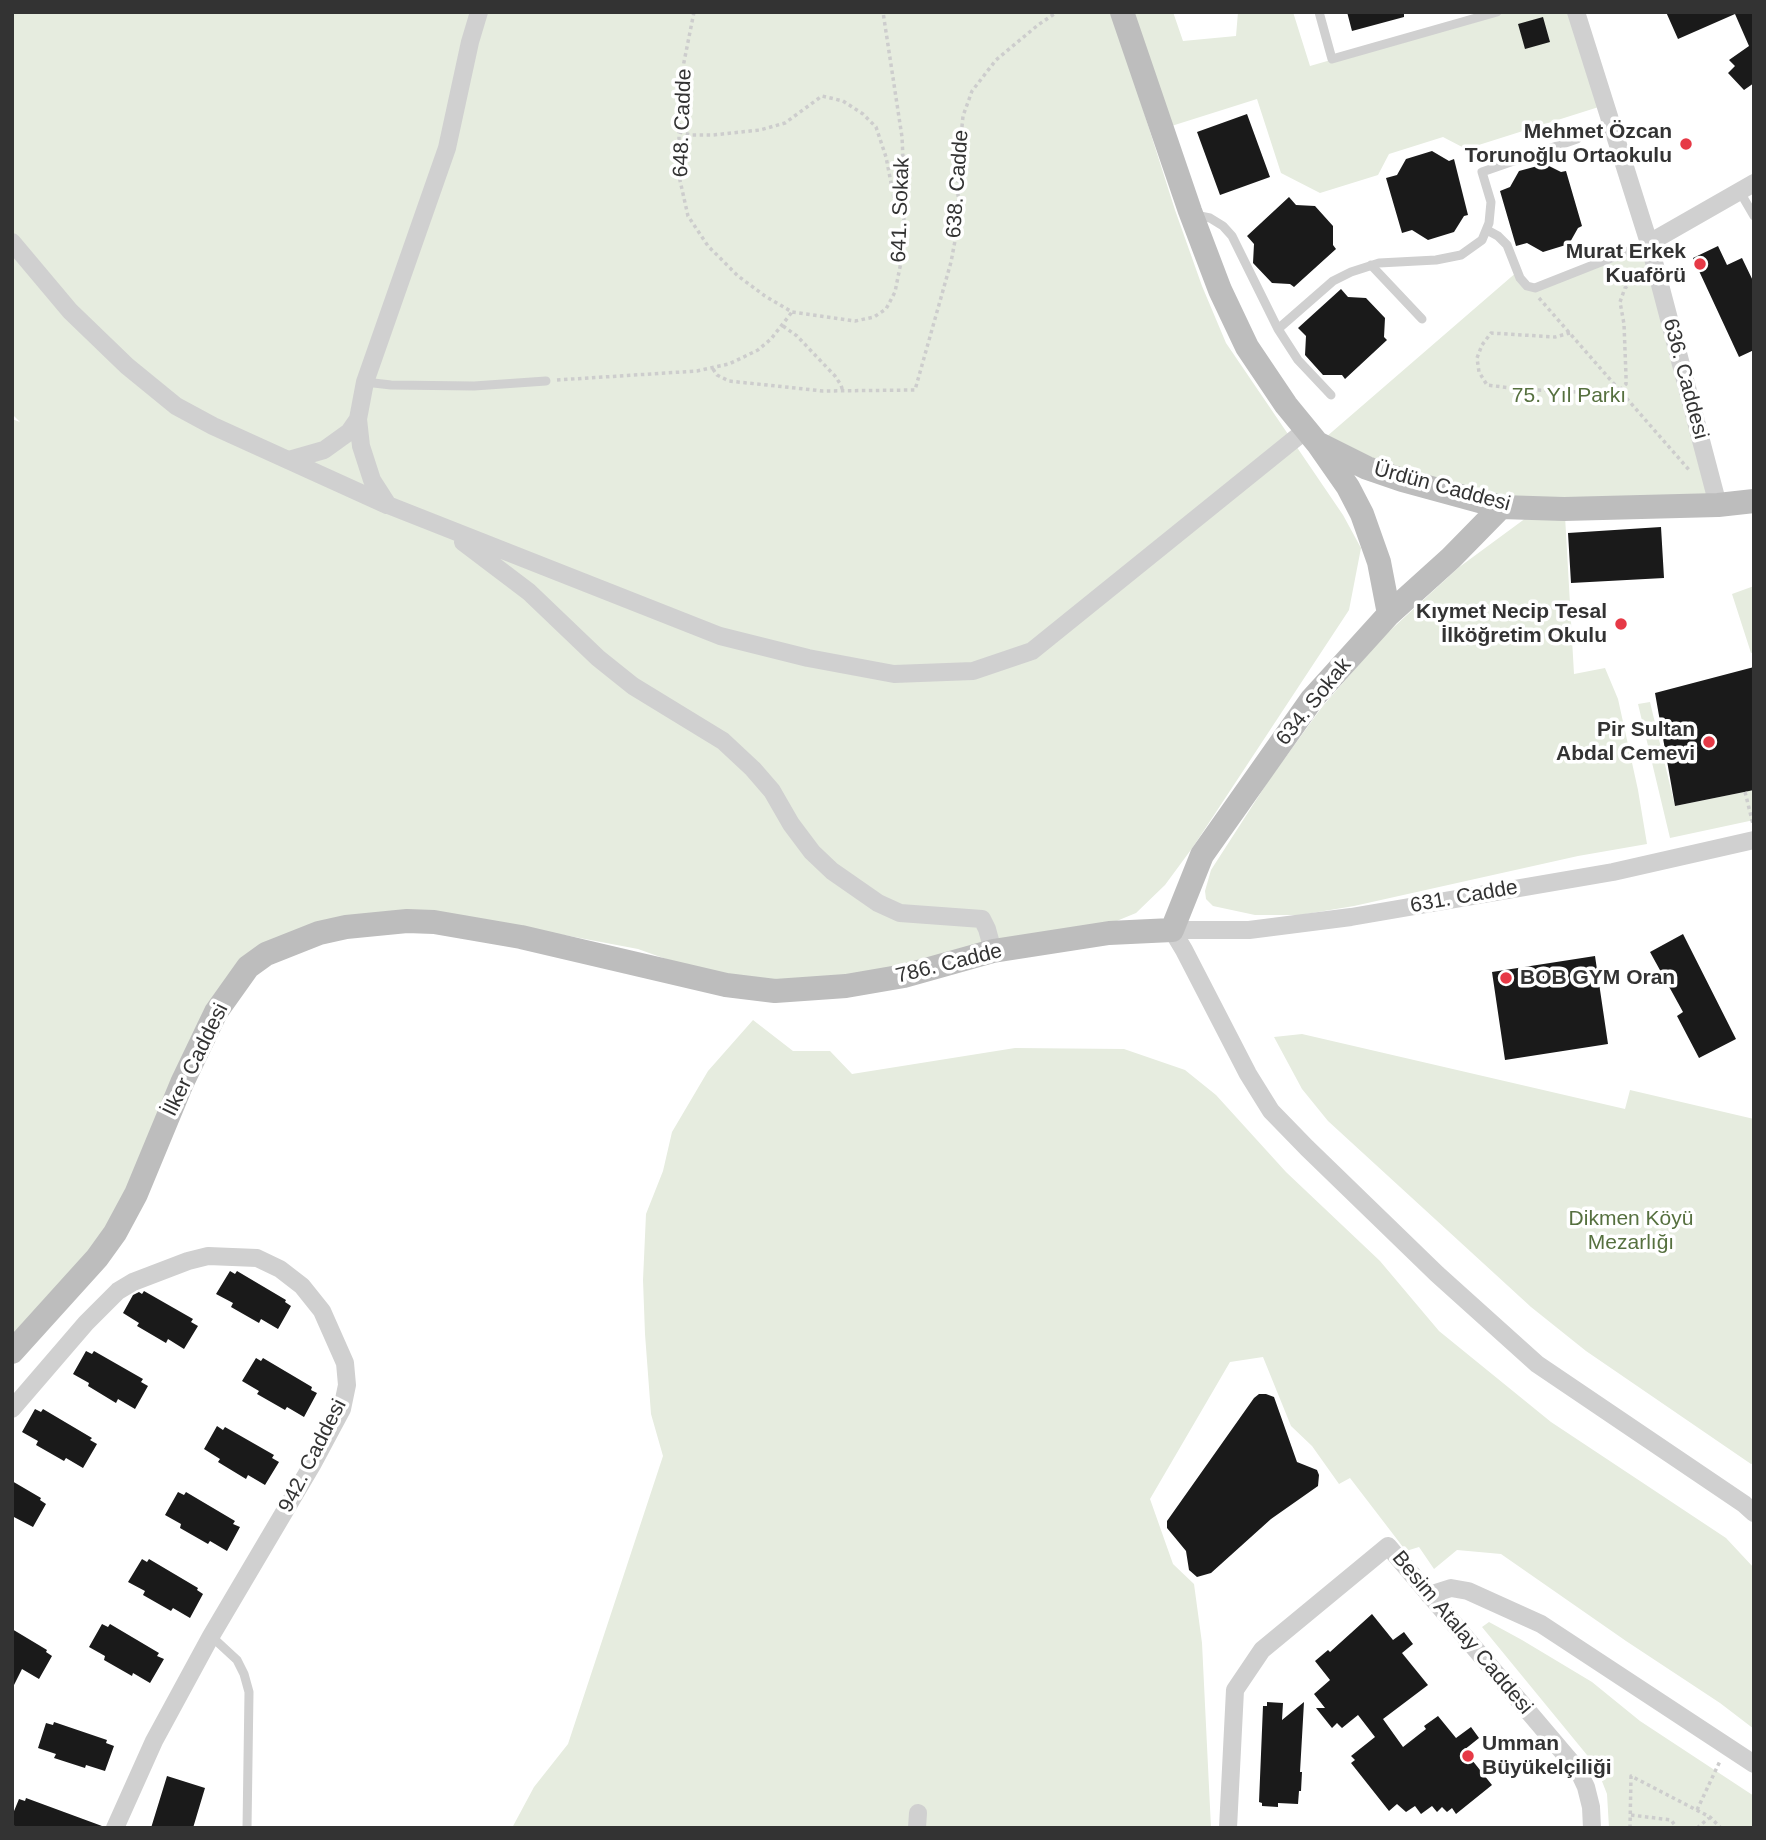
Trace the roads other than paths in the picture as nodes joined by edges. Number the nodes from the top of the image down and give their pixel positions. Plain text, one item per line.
1 (479, 12) edge
2 (1122, 12) edge
3 (1319, 12) edge
4 (1497, 12) edge
5 (1576, 12) edge
6 (1577, 139) dead end
7 (1747, 188) edge
8 (1192, 215) junction
9 (1754, 216) edge
10 (1487, 230) junction
11 (12, 242) edge
12 (1649, 243) junction
13 (1371, 265) junction
14 (1422, 319) dead end
15 (1278, 329) junction
16 (546, 381) road end
17 (365, 382) junction
18 (1331, 395) dead end
19 (358, 419) junction
20 (1312, 437) junction
21 (289, 460) junction
22 (1754, 501) edge
23 (388, 505) junction
24 (1718, 505) junction
25 (1501, 507) junction
26 (1389, 614) junction
27 (1754, 840) edge
28 (1172, 930) junction
29 (993, 951) junction
30 (726, 985) joint
31 (12, 1352) edge
32 (12, 1409) edge
33 (1753, 1510) edge
34 (1429, 1595) junction
35 (211, 1636) junction
36 (1754, 1764) edge
37 (115, 1828) edge
38 (247, 1828) edge
39 (1228, 1828) edge
40 (1592, 1828) edge

1 - 17 street
2 - 8 main road, Ürdün Caddesi
3 - 4 lane
5 - 12 street, 636. Caddesi
6 - 10 lane
7 - 9 lane
7 - 12 street
8 - 15 lane
8 - 20 main road, Ürdün Caddesi
10 - 12 lane
10 - 13 lane
11 - 21 street
12 - 24 street, 636. Caddesi
13 - 14 lane
13 - 15 lane
15 - 18 lane
16 - 17 lane
17 - 19 street
19 - 21 street
19 - 23 street
20 - 23 street
20 - 25 main road, Ürdün Caddesi
20 - 26 main road
21 - 23 street
22 - 24 main road, Ürdün Caddesi
23 - 29 street
24 - 25 main road, Ürdün Caddesi
25 - 26 main road, 634. Sokak
26 - 28 main road, 634. Sokak
27 - 28 street, 631. Cadde
28 - 29 main road, 786. Cadde
28 - 33 street
29 - 30 main road, 786. Cadde
30 - 31 main road, İlker Caddesi
32 - 35 street, 942. Caddesi
34 - 36 street
34 - 39 street, Besim Atalay Caddesi
34 - 40 street, Besim Atalay Caddesi
35 - 37 street, 942. Caddesi
35 - 38 lane

